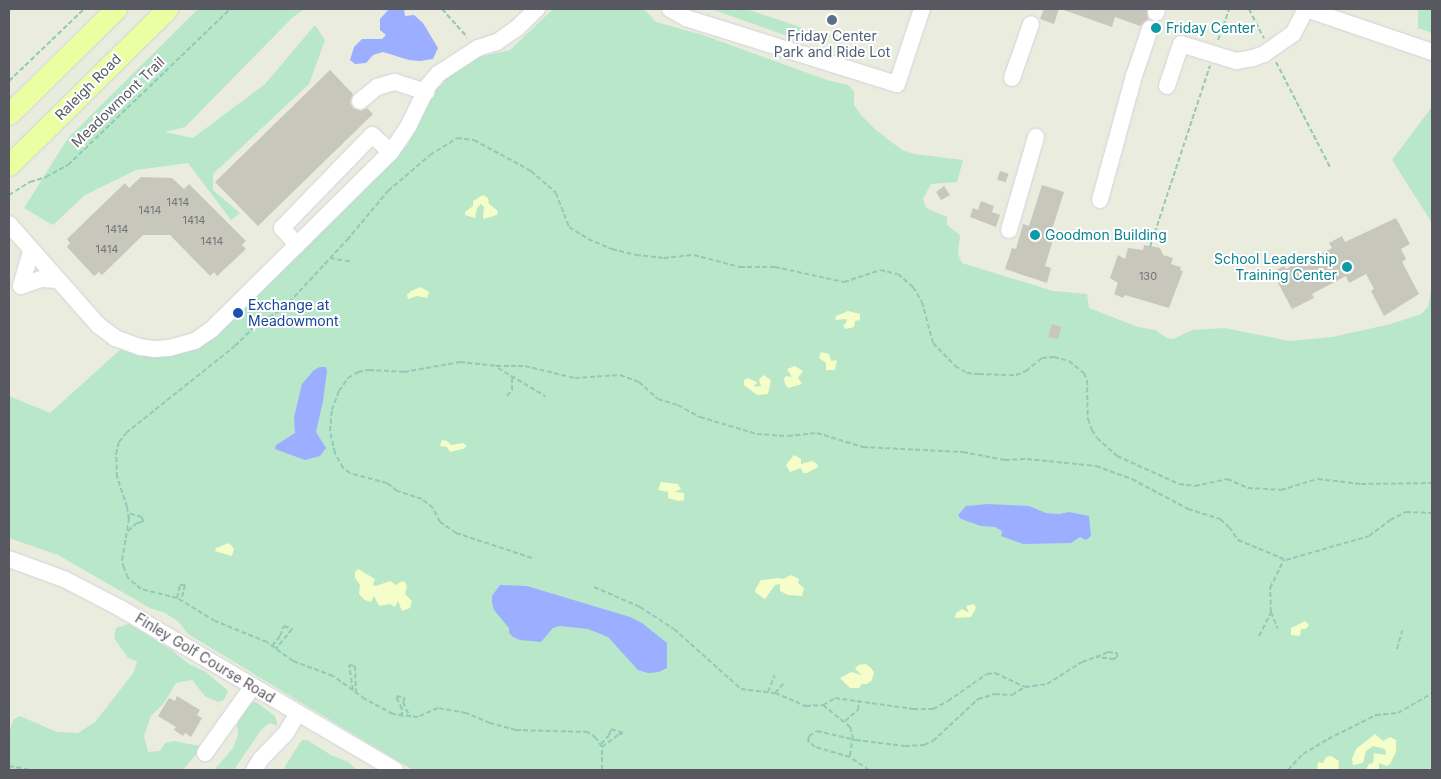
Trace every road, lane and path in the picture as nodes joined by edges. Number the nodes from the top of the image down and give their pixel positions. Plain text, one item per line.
1 (84, 9) edge
2 (116, 9) edge
3 (167, 9) edge
4 (230, 9) edge
5 (442, 9) edge
6 (537, 9) edge
7 (670, 9) edge
8 (922, 9) edge
9 (1229, 9) edge
10 (1249, 9) edge
11 (1306, 9) edge
12 (1031, 24) dead end
13 (1150, 29) dead end
14 (478, 48) junction
15 (1270, 50) junction
16 (1432, 52) edge
17 (1214, 55) junction
18 (1012, 78) dead end
19 (9, 81) edge
20 (1167, 86) dead end
21 (426, 92) junction
22 (360, 101) dead end
23 (9, 114) edge
24 (1036, 137) dead end
25 (391, 152) junction
26 (9, 165) edge
27 (1330, 167) dead end
28 (9, 195) edge
29 (1100, 200) dead end
30 (9, 224) edge
31 (1008, 230) dead end
32 (297, 245) junction
33 (1150, 247) dead end
34 (31, 250) junction
35 (330, 258) junction
36 (352, 262) dead end
37 (58, 280) junction
38 (496, 366) junction
39 (512, 377) junction
40 (507, 396) dead end
41 (544, 396) dead end
42 (1432, 482) edge
43 (128, 512) junction
44 (1432, 513) edge
45 (128, 531) junction
46 (532, 558) dead end
47 (9, 559) edge
48 (1284, 559) junction
49 (594, 586) dead end
50 (177, 598) junction
51 (181, 600) junction
52 (1271, 612) junction
53 (1278, 629) dead end
54 (1402, 631) dead end
55 (1259, 636) dead end
56 (272, 646) junction
57 (276, 649) junction
58 (1397, 649) dead end
59 (1096, 657) junction
60 (774, 674) dead end
61 (785, 682) dead end
62 (253, 686) junction
63 (1025, 687) junction
64 (353, 690) junction
65 (356, 692) junction
66 (768, 692) junction
67 (775, 693) junction
68 (1432, 693) edge
69 (859, 702) junction
70 (824, 705) junction
71 (298, 713) junction
72 (402, 717) junction
73 (410, 718) junction
74 (845, 721) junction
75 (852, 740) junction
76 (601, 744) junction
77 (602, 747) junction
78 (205, 753) dead end
79 (850, 757) junction
80 (371, 764) edge
81 (9, 766) edge
82 (31, 770) edge
83 (254, 770) edge
84 (396, 770) edge
85 (602, 770) edge
86 (869, 770) edge
87 (1288, 770) edge

1 - 19 path
2 - 23 main road
3 - 26 main road, Raleigh Road
4 - 28 path, Meadowmont Trail
5 - 14 path
6 - 14 street
7 - 8 street
9 - 17 path
10 - 15 path
11 - 15 street
11 - 16 street
12 - 18 street
13 - 29 street
14 - 21 street
15 - 17 street
15 - 27 path
17 - 20 street
17 - 33 path
21 - 22 street
21 - 25 street
24 - 31 street
25 - 32 street
25 - 32 street
30 - 34 street
32 - 37 street
34 - 37 street
34 - 37 street
35 - 36 path
35 - 42 path
35 - 43 path
38 - 39 path
38 - 46 path
38 - 48 path
39 - 40 path
39 - 41 path
43 - 45 path
43 - 45 path
44 - 48 path
45 - 50 path
47 - 62 street, Finley Golf Course Road
48 - 52 path
49 - 66 path
50 - 51 path
50 - 51 path
51 - 56 path
52 - 53 path
52 - 55 path
54 - 58 path
56 - 57 path
56 - 57 path
57 - 64 path
59 - 59 path
59 - 63 path
60 - 66 path
61 - 67 path
62 - 71 street, Finley Golf Course Road
62 - 78 street
63 - 69 path
63 - 75 path
64 - 65 path
64 - 65 path
65 - 72 path
66 - 67 path
67 - 70 path
68 - 87 path
69 - 70 path
69 - 74 path
70 - 74 path
71 - 80 street, Finley Golf Course Road
71 - 83 street
72 - 73 path
72 - 73 path
73 - 76 path
74 - 75 path
75 - 79 path
75 - 79 path
76 - 77 path
76 - 77 path
77 - 85 path
79 - 86 path
80 - 84 street, Finley Golf Course Road
81 - 82 path

